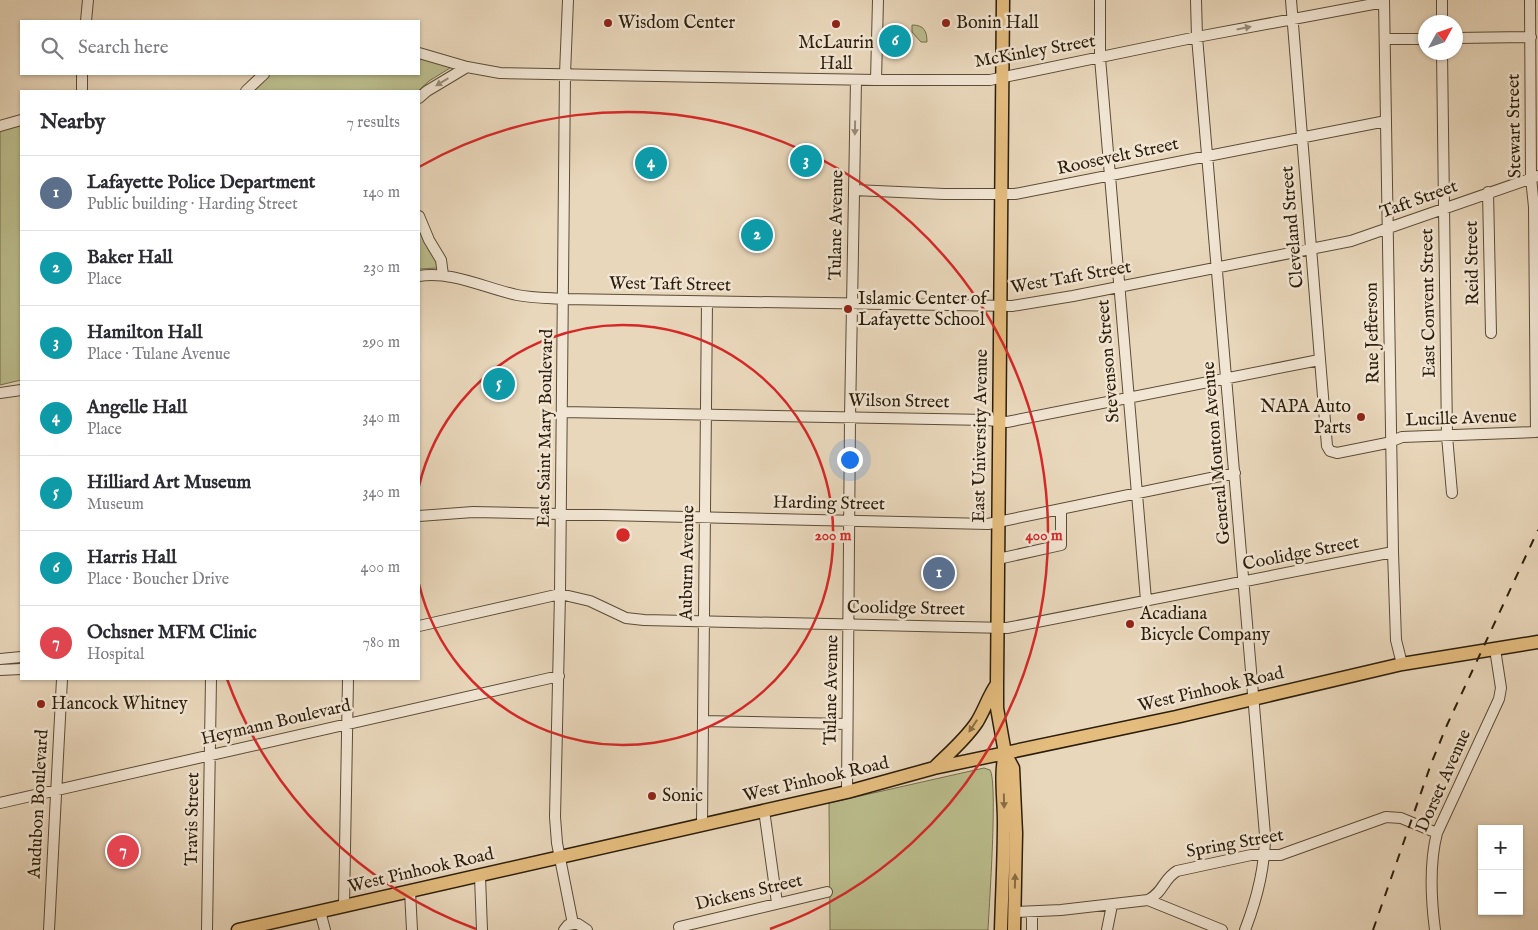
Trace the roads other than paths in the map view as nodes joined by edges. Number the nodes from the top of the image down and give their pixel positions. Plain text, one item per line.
1 (88, 0) edge
2 (568, 0) edge
3 (878, 0) edge
4 (1004, 0) edge
5 (1100, 0) edge
6 (1196, 0) edge
7 (1291, 0) edge
8 (1442, 0) edge
9 (1530, 0) edge
10 (1384, 1) edge
11 (1442, 15) edge
12 (1292, 18) junction
13 (86, 20) edge
14 (1530, 36) junction
15 (1196, 37) junction
16 (1463, 38) edge
17 (1385, 39) junction
18 (1418, 39) edge
19 (420, 53) edge
20 (1100, 58) junction
21 (1442, 60) edge
22 (467, 67) junction
23 (565, 74) junction
24 (82, 75) edge
25 (263, 75) edge
26 (1002, 78) junction
27 (856, 80) junction
28 (876, 80) junction
29 (82, 90) edge
30 (247, 90) edge
31 (420, 97) edge
32 (20, 120) edge
33 (1386, 121) junction
34 (0, 126) edge
35 (1302, 138) junction
36 (1207, 155) junction
37 (1109, 176) junction
38 (1534, 177) edge
39 (854, 190) junction
40 (1488, 192) junction
41 (1001, 195) junction
42 (1444, 208) junction
43 (1536, 210) edge
44 (420, 218) edge
45 (1388, 228) junction
46 (1311, 250) junction
47 (1217, 268) junction
48 (443, 275) junction
49 (420, 276) edge
50 (1119, 287) junction
51 (563, 299) junction
52 (707, 302) junction
53 (852, 304) junction
54 (1000, 306) junction
55 (1491, 333) dead end
56 (1319, 360) junction
57 (1227, 379) junction
58 (20, 390) edge
59 (0, 393) edge
60 (1128, 398) junction
61 (562, 412) junction
62 (706, 415) junction
63 (850, 418) junction
64 (999, 421) junction
65 (1536, 432) joint
66 (1446, 436) junction
67 (1391, 442) junction
68 (1330, 451) joint
69 (1235, 473) junction
70 (1452, 493) dead end
71 (1137, 494) junction
72 (1061, 510) junction
73 (561, 514) junction
74 (420, 516) edge
75 (705, 518) junction
76 (850, 521) junction
77 (998, 522) junction
78 (1393, 552) junction
79 (998, 559) junction
80 (1244, 581) junction
81 (560, 594) junction
82 (1146, 600) junction
83 (704, 621) junction
84 (850, 624) junction
85 (420, 626) edge
86 (997, 628) junction
87 (1538, 642) edge
88 (1495, 649) junction
89 (20, 658) edge
90 (0, 659) edge
91 (1402, 664) junction
92 (20, 669) edge
93 (0, 670) edge
94 (559, 676) junction
95 (62, 680) edge
96 (211, 680) edge
97 (348, 680) edge
98 (997, 684) junction
99 (1253, 700) junction
100 (703, 721) junction
101 (347, 724) junction
102 (847, 724) junction
103 (1004, 753) junction
104 (211, 755) junction
105 (934, 768) junction
106 (56, 790) junction
107 (847, 792) junction
108 (0, 803) edge
109 (764, 810) junction
110 (702, 824) junction
111 (1437, 833) junction
112 (1265, 855) junction
113 (559, 857) junction
114 (480, 876) junction
115 (410, 891) junction
116 (827, 892) dead end
117 (1148, 900) junction
118 (778, 903) junction
119 (1112, 905) junction
120 (344, 906) junction
121 (320, 911) junction
122 (1008, 912) junction
123 (1032, 912) junction
124 (573, 924) junction
125 (679, 927) dead end
126 (48, 930) edge
127 (207, 930) edge
128 (238, 930) edge
129 (325, 930) edge
130 (412, 930) edge
131 (482, 930) edge
132 (564, 930) edge
133 (587, 930) edge
134 (1001, 930) edge
135 (1014, 930) edge
136 (1032, 930) edge
137 (1107, 930) edge
138 (1222, 930) edge
139 (1245, 930) edge
140 (1435, 930) edge

1 - 13 street
2 - 23 street, East Saint Mary Boulevard
3 - 28 street
4 - 26 main road, East University Avenue
5 - 20 street, Stevenson Street
6 - 15 street, General Mouton Avenue
7 - 12 street, Cleveland Street
8 - 11 street
9 - 14 street, Stewart Street
10 - 12 street, McKinley Street
10 - 17 street, Rue Jefferson
15 -> 12 street, McKinley Street
12 - 35 street, Cleveland Street
14 - 16 street
14 - 38 street, Stewart Street
15 - 20 street, McKinley Street
15 - 36 street, General Mouton Avenue
17 - 18 street
17 - 33 street, Rue Jefferson
19 - 22 street, McKinley Street
20 - 26 street, McKinley Street
20 - 37 street, Stevenson Street
21 - 42 street, East Convent Street
22 - 23 street, McKinley Street
22 -> 31 street
23 - 27 street, McKinley Street
23 - 51 street, East Saint Mary Boulevard
24 - 29 street
25 - 30 street
26 - 28 street, McKinley Street
26 - 41 main road, East University Avenue
27 - 28 street, McKinley Street
27 -> 39 street, Tulane Avenue
32 - 34 street
33 - 35 street, Roosevelt Street
33 - 45 street, Rue Jefferson
35 - 36 street, Roosevelt Street
35 - 46 street, Cleveland Street
36 - 37 street, Roosevelt Street
36 - 47 street, General Mouton Avenue
37 - 41 street, Roosevelt Street
37 - 50 street, Stevenson Street
38 - 40 street, Taft Street
38 - 43 street, Stewart Street
39 - 41 street, Roosevelt Street
39 - 53 street, Tulane Avenue
40 - 42 street, Taft Street
40 - 55 street, Reid Street
41 - 54 main road, East University Avenue
42 - 45 street, Taft Street
42 - 66 street, East Convent Street
43 - 65 street, Stewart Street
44 - 48 street
45 - 46 street, Taft Street
45 - 67 street, Rue Jefferson
46 - 47 street, West Taft Street
46 - 56 street, Cleveland Street
47 - 50 street, West Taft Street
47 - 57 street, General Mouton Avenue
48 - 49 street, West Taft Street
48 - 51 street, West Taft Street
50 - 54 street, West Taft Street
50 - 60 street, Stevenson Street
51 - 52 street, West Taft Street
51 - 61 street, East Saint Mary Boulevard
52 - 53 street, West Taft Street
52 - 62 street, Auburn Avenue
53 - 54 street, West Taft Street
53 - 63 street, Tulane Avenue
54 - 64 main road, East University Avenue
56 - 57 street, Wilson Street
56 - 68 street, Cleveland Street
57 - 60 street, Wilson Street
57 - 69 street, General Mouton Avenue
58 - 59 street
60 - 64 street, Wilson Street
60 - 71 street, Stevenson Street
61 - 62 street, Wilson Street
61 - 73 street, East Saint Mary Boulevard
62 - 63 street, Wilson Street
62 - 75 street, Auburn Avenue
63 - 64 street, Wilson Street
63 - 76 street, Tulane Avenue
64 - 77 main road, East University Avenue
65 - 66 street, Lucille Avenue
66 - 67 street, Lucille Avenue
66 - 70 street, East Convent Street
67 - 68 street, Lucille Avenue
67 - 78 street, Rue Jefferson
69 - 71 street, Harding Street
69 - 80 street, General Mouton Avenue
71 - 72 street, Harding Street
71 - 82 street, Stevenson Street
72 - 77 street, Harding Street
72 - 79 street
73 - 74 street, Harding Street
73 - 75 street, Harding Street
73 - 81 street, East Saint Mary Boulevard
75 - 76 street, Harding Street
75 - 83 street, Auburn Avenue
76 - 77 street, Harding Street
76 - 84 street, Tulane Avenue
77 - 79 main road, East University Avenue
78 - 80 street, Coolidge Street
78 - 91 street, Rue Jefferson
79 - 86 main road, East University Avenue
80 - 82 street, Coolidge Street
80 - 99 street, General Mouton Avenue
81 - 83 street, Coolidge Street
81 - 85 street, Coolidge Street
81 - 94 street, East Saint Mary Boulevard
82 - 86 street, Coolidge Street
83 - 84 street, Coolidge Street
83 - 100 street, Auburn Avenue
84 - 86 street, Coolidge Street
84 - 102 street, Tulane Avenue
86 - 98 main road, East University Avenue
87 - 88 main road, West Pinhook Road
88 - 91 main road, West Pinhook Road
88 - 111 street, Dorset Avenue
89 - 90 street
91 - 99 main road, West Pinhook Road
92 - 93 street
94 - 101 street, Heymann Boulevard
94 - 113 street, East Saint Mary Boulevard
95 - 106 street, Audubon Boulevard
96 - 104 street, Travis Street
97 - 101 street
98 - 103 main road, East University Avenue
98 -> 105 main road
99 - 103 main road, West Pinhook Road
99 - 112 street, General Mouton Avenue
100 - 102 street
100 - 110 street, Auburn Avenue
101 - 104 street, Heymann Boulevard
101 - 120 street
102 - 107 street, Tulane Avenue
103 - 105 main road, West Pinhook Road
103 - 122 main road, East University Avenue
104 - 106 street, Heymann Boulevard
104 - 127 street, Travis Street
105 - 107 main road, West Pinhook Road
106 - 108 street, Heymann Boulevard
106 - 126 street, Audubon Boulevard
107 - 109 main road, West Pinhook Road
109 - 110 main road, West Pinhook Road
109 - 118 street
110 - 113 main road, West Pinhook Road
111 - 112 street, Spring Street
111 - 140 street, Dorset Avenue
112 - 117 street, Spring Street
112 - 139 street, General Mouton Avenue
113 - 114 main road, West Pinhook Road
113 - 124 street, East Saint Mary Boulevard
114 - 115 main road, West Pinhook Road
114 - 131 street
115 - 120 main road, West Pinhook Road
115 - 130 street
116 - 118 street, Dickens Street
117 - 119 street
117 - 138 street
118 - 125 street, Dickens Street
119 - 123 street
119 - 137 street
120 - 121 main road, West Pinhook Road
121 - 128 main road, West Pinhook Road
121 - 129 street
122 - 123 street
122 - 134 main road, East University Avenue
122 - 135 main road, East University Avenue
123 - 136 street
124 - 132 street
124 - 133 street

